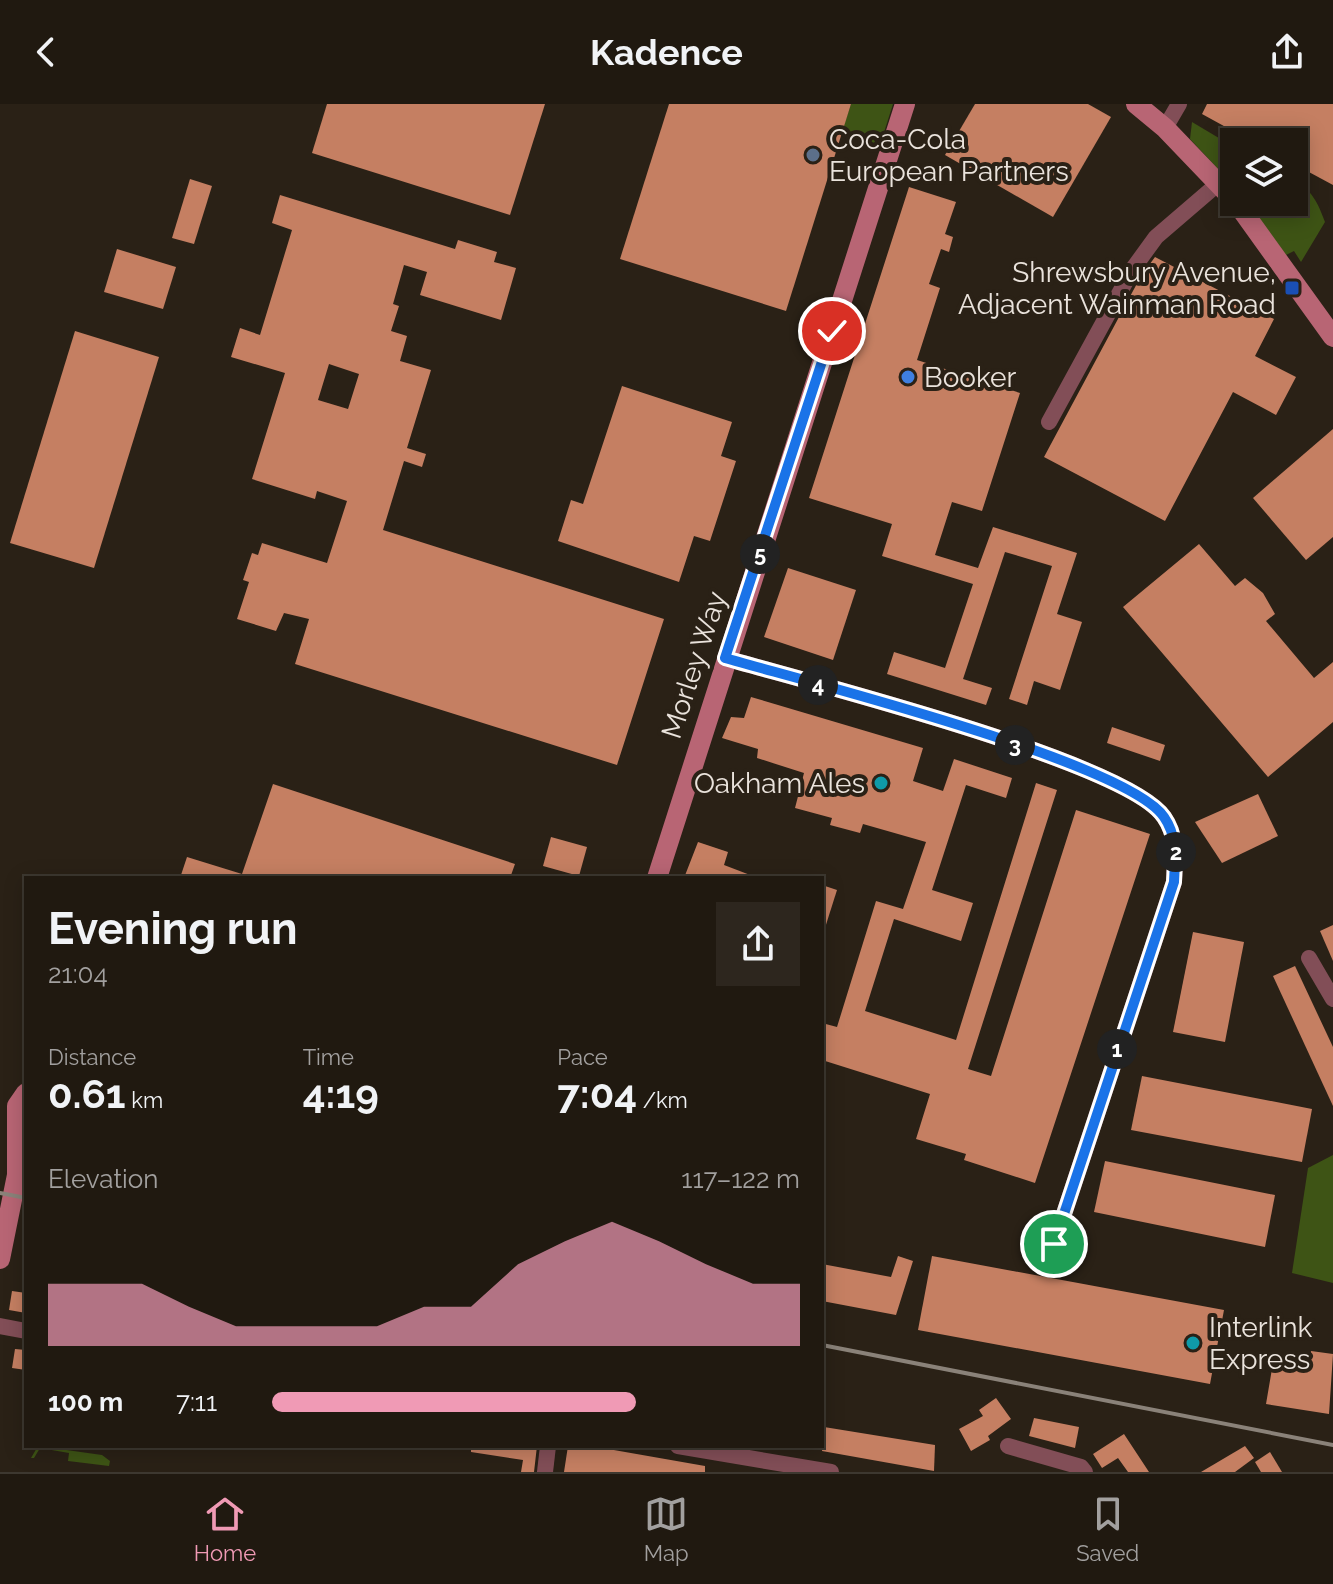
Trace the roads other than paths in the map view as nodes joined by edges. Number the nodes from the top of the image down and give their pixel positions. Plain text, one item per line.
1 (905, 104) edge
2 (1136, 104) edge
3 (1179, 104) edge
4 (1165, 128) junction
5 (1220, 182) joint
6 (1246, 216) edge
7 (1333, 337) edge
8 (1049, 422) dead end
9 (725, 658) junction
10 (658, 876) edge
11 (1309, 958) dead end
12 (1333, 999) edge
13 (24, 1096) edge
14 (22, 1126) edge
15 (21, 1169) edge
16 (1054, 1244) dead end
17 (0, 1259) edge
18 (0, 1326) edge
19 (24, 1331) edge
20 (1008, 1446) dead end
21 (548, 1448) edge
22 (690, 1448) edge
23 (545, 1472) edge
24 (831, 1472) edge
25 (1085, 1472) edge

1 - 9 street, Morley Way
2 - 4 street
3 - 4 street
4 - 5 street
5 - 8 street
6 - 7 street
9 - 10 street, Morley Way
9 - 16 street
11 - 12 street
13 - 14 street
14 - 15 street
15 - 17 street
18 - 19 street
20 - 25 street
21 - 23 street
22 - 24 street

